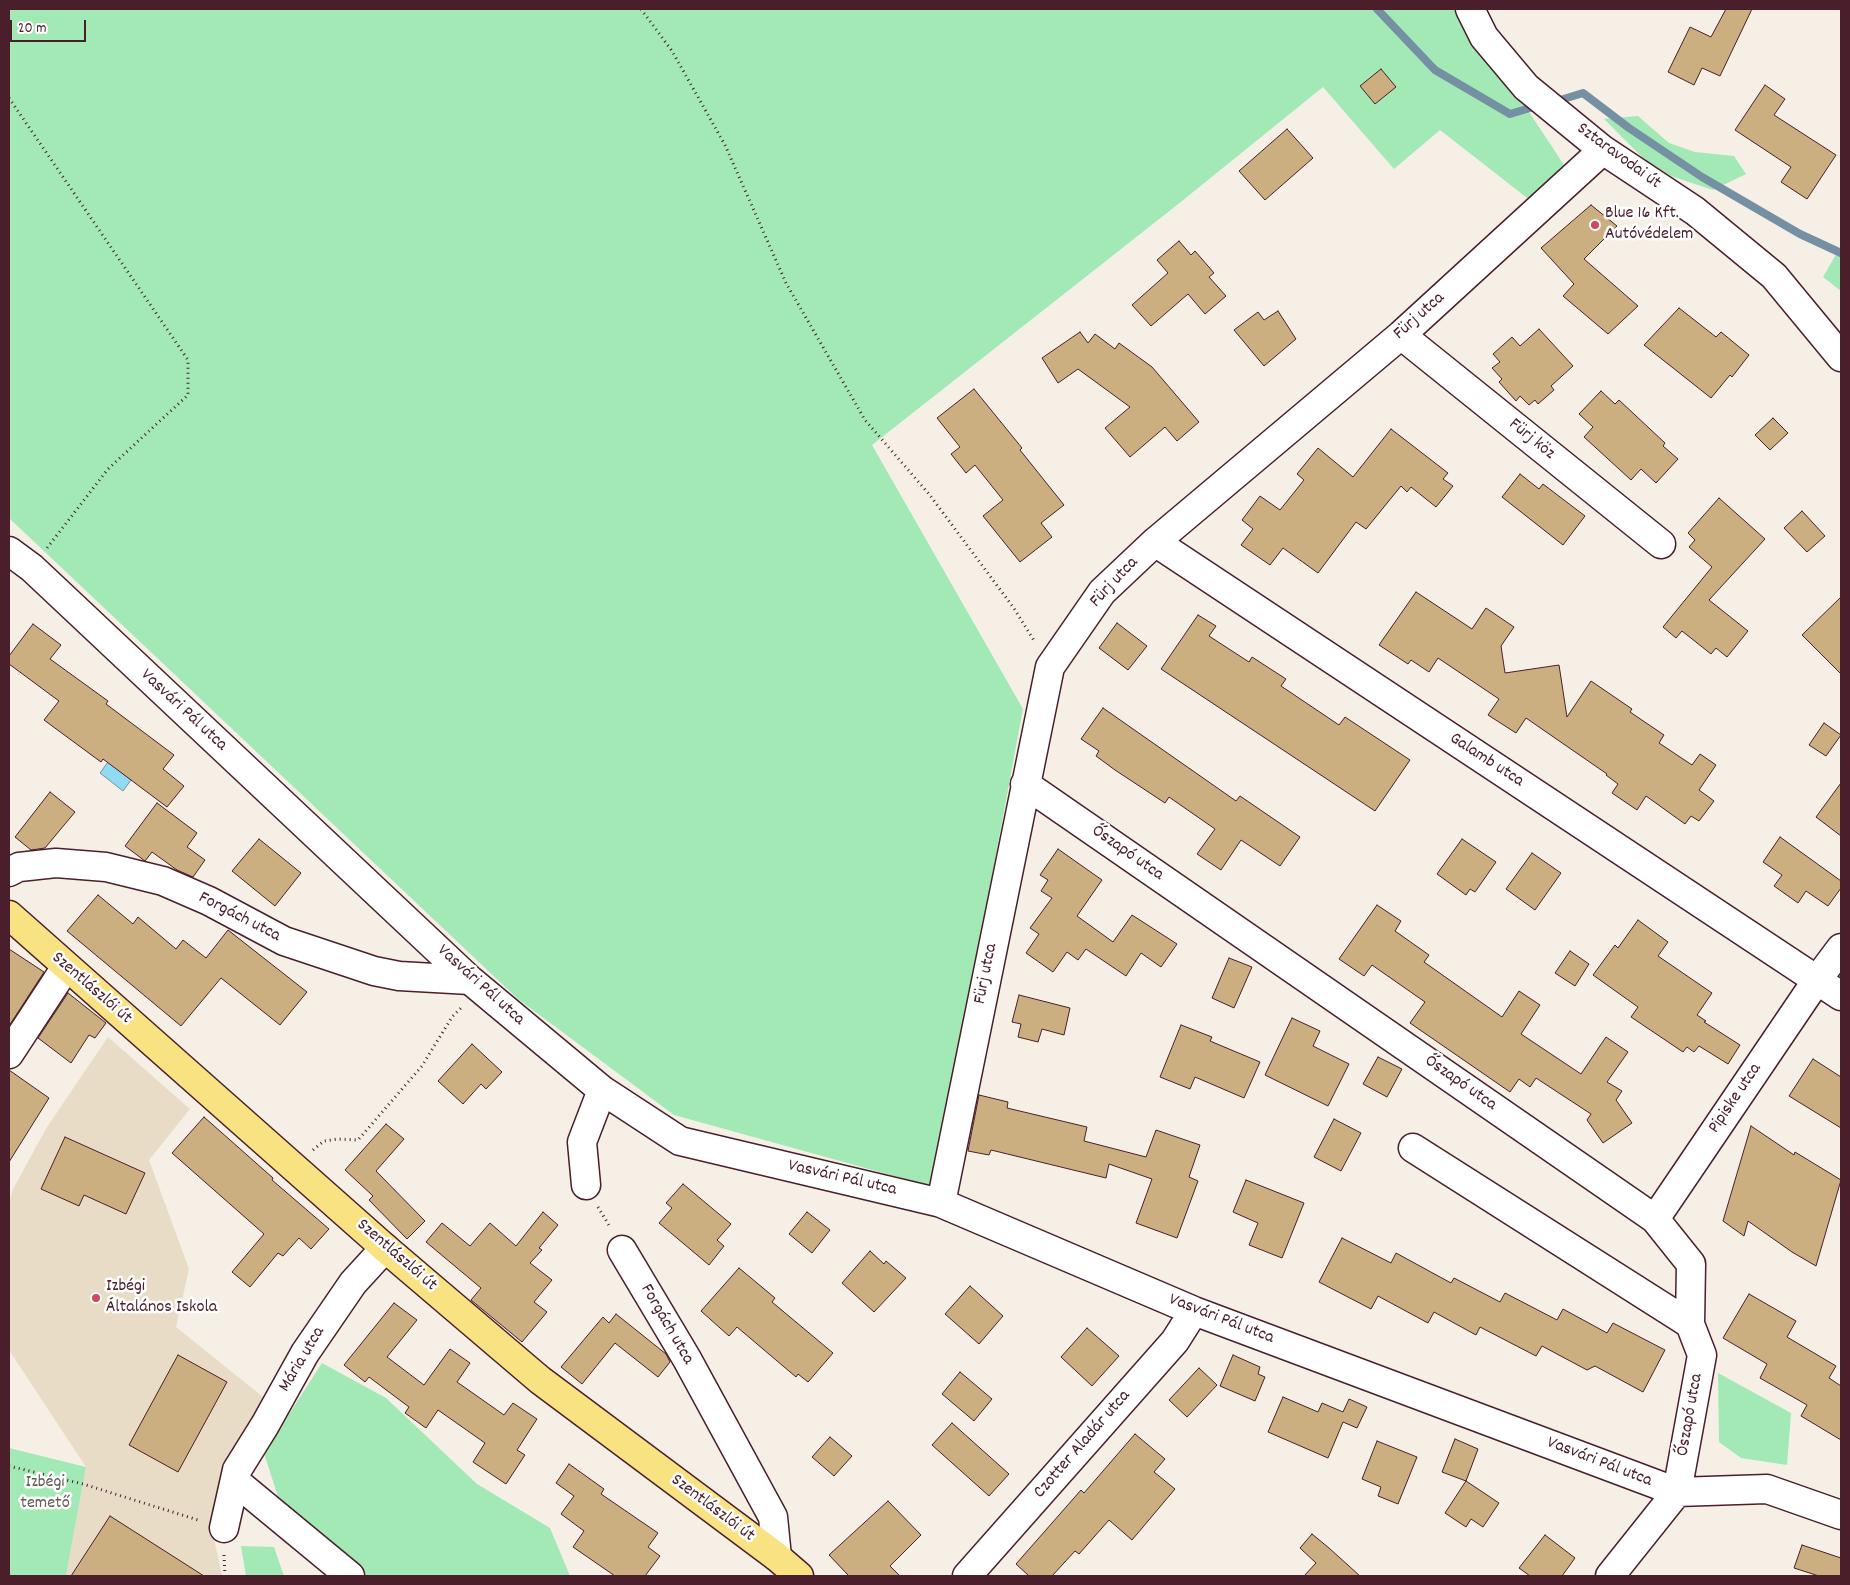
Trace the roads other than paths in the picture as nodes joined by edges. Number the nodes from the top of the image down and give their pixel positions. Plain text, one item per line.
1 (1470, 9) edge
2 (1600, 146) junction
3 (1401, 335) junction
4 (1841, 357) edge
5 (1154, 542) junction
6 (1661, 544) dead end
7 (9, 551) edge
8 (1026, 784) junction
9 (9, 872) edge
10 (9, 915) edge
11 (1841, 948) edge
12 (66, 967) junction
13 (1817, 980) junction
14 (476, 985) junction
15 (1841, 996) edge
16 (9, 1054) edge
17 (602, 1090) junction
18 (1413, 1148) dead end
19 (586, 1185) road end
20 (941, 1203) junction
21 (1655, 1219) junction
22 (385, 1248) junction
23 (622, 1250) road end
24 (1194, 1311) junction
25 (1690, 1324) junction
26 (235, 1480) junction
27 (1677, 1492) junction
28 (1841, 1515) edge
29 (224, 1528) road end
30 (776, 1557) junction
31 (350, 1576) edge
32 (799, 1576) edge
33 (966, 1576) edge
34 (1610, 1576) edge

1 - 2 street, Sztaravodai út
2 - 3 street, Fürj utca
2 - 4 street, Sztaravodai út
3 - 5 street, Fürj utca
3 - 6 street, Fürj köz
5 - 8 street, Fürj utca
5 - 13 street, Galamb utca
7 - 14 street, Vasvári Pál utca
8 - 20 street, Fürj utca
8 - 21 street, Őszapó utca
9 - 14 street, Forgách utca
10 - 12 main road, Szentlászlói út
11 - 13 street, Pipiske utca
12 - 16 street
12 - 22 main road, Szentlászlói út
13 - 15 street
13 - 21 street, Pipiske utca
14 - 17 street, Vasvári Pál utca
17 - 19 street
17 - 20 street, Vasvári Pál utca
18 - 25 street
20 - 24 street, Vasvári Pál utca
21 - 25 street, Őszapó utca
22 - 26 street, Mária utca
22 - 30 main road, Szentlászlói út
23 - 30 street, Forgách utca
24 - 27 street, Vasvári Pál utca
24 - 33 street, Czotter Aladár utca
25 - 27 street, Őszapó utca
26 - 29 street, Mária utca
26 - 31 street
27 - 28 street, Vasvári Pál utca
27 - 34 street
30 - 32 main road, Szentlászlói út

